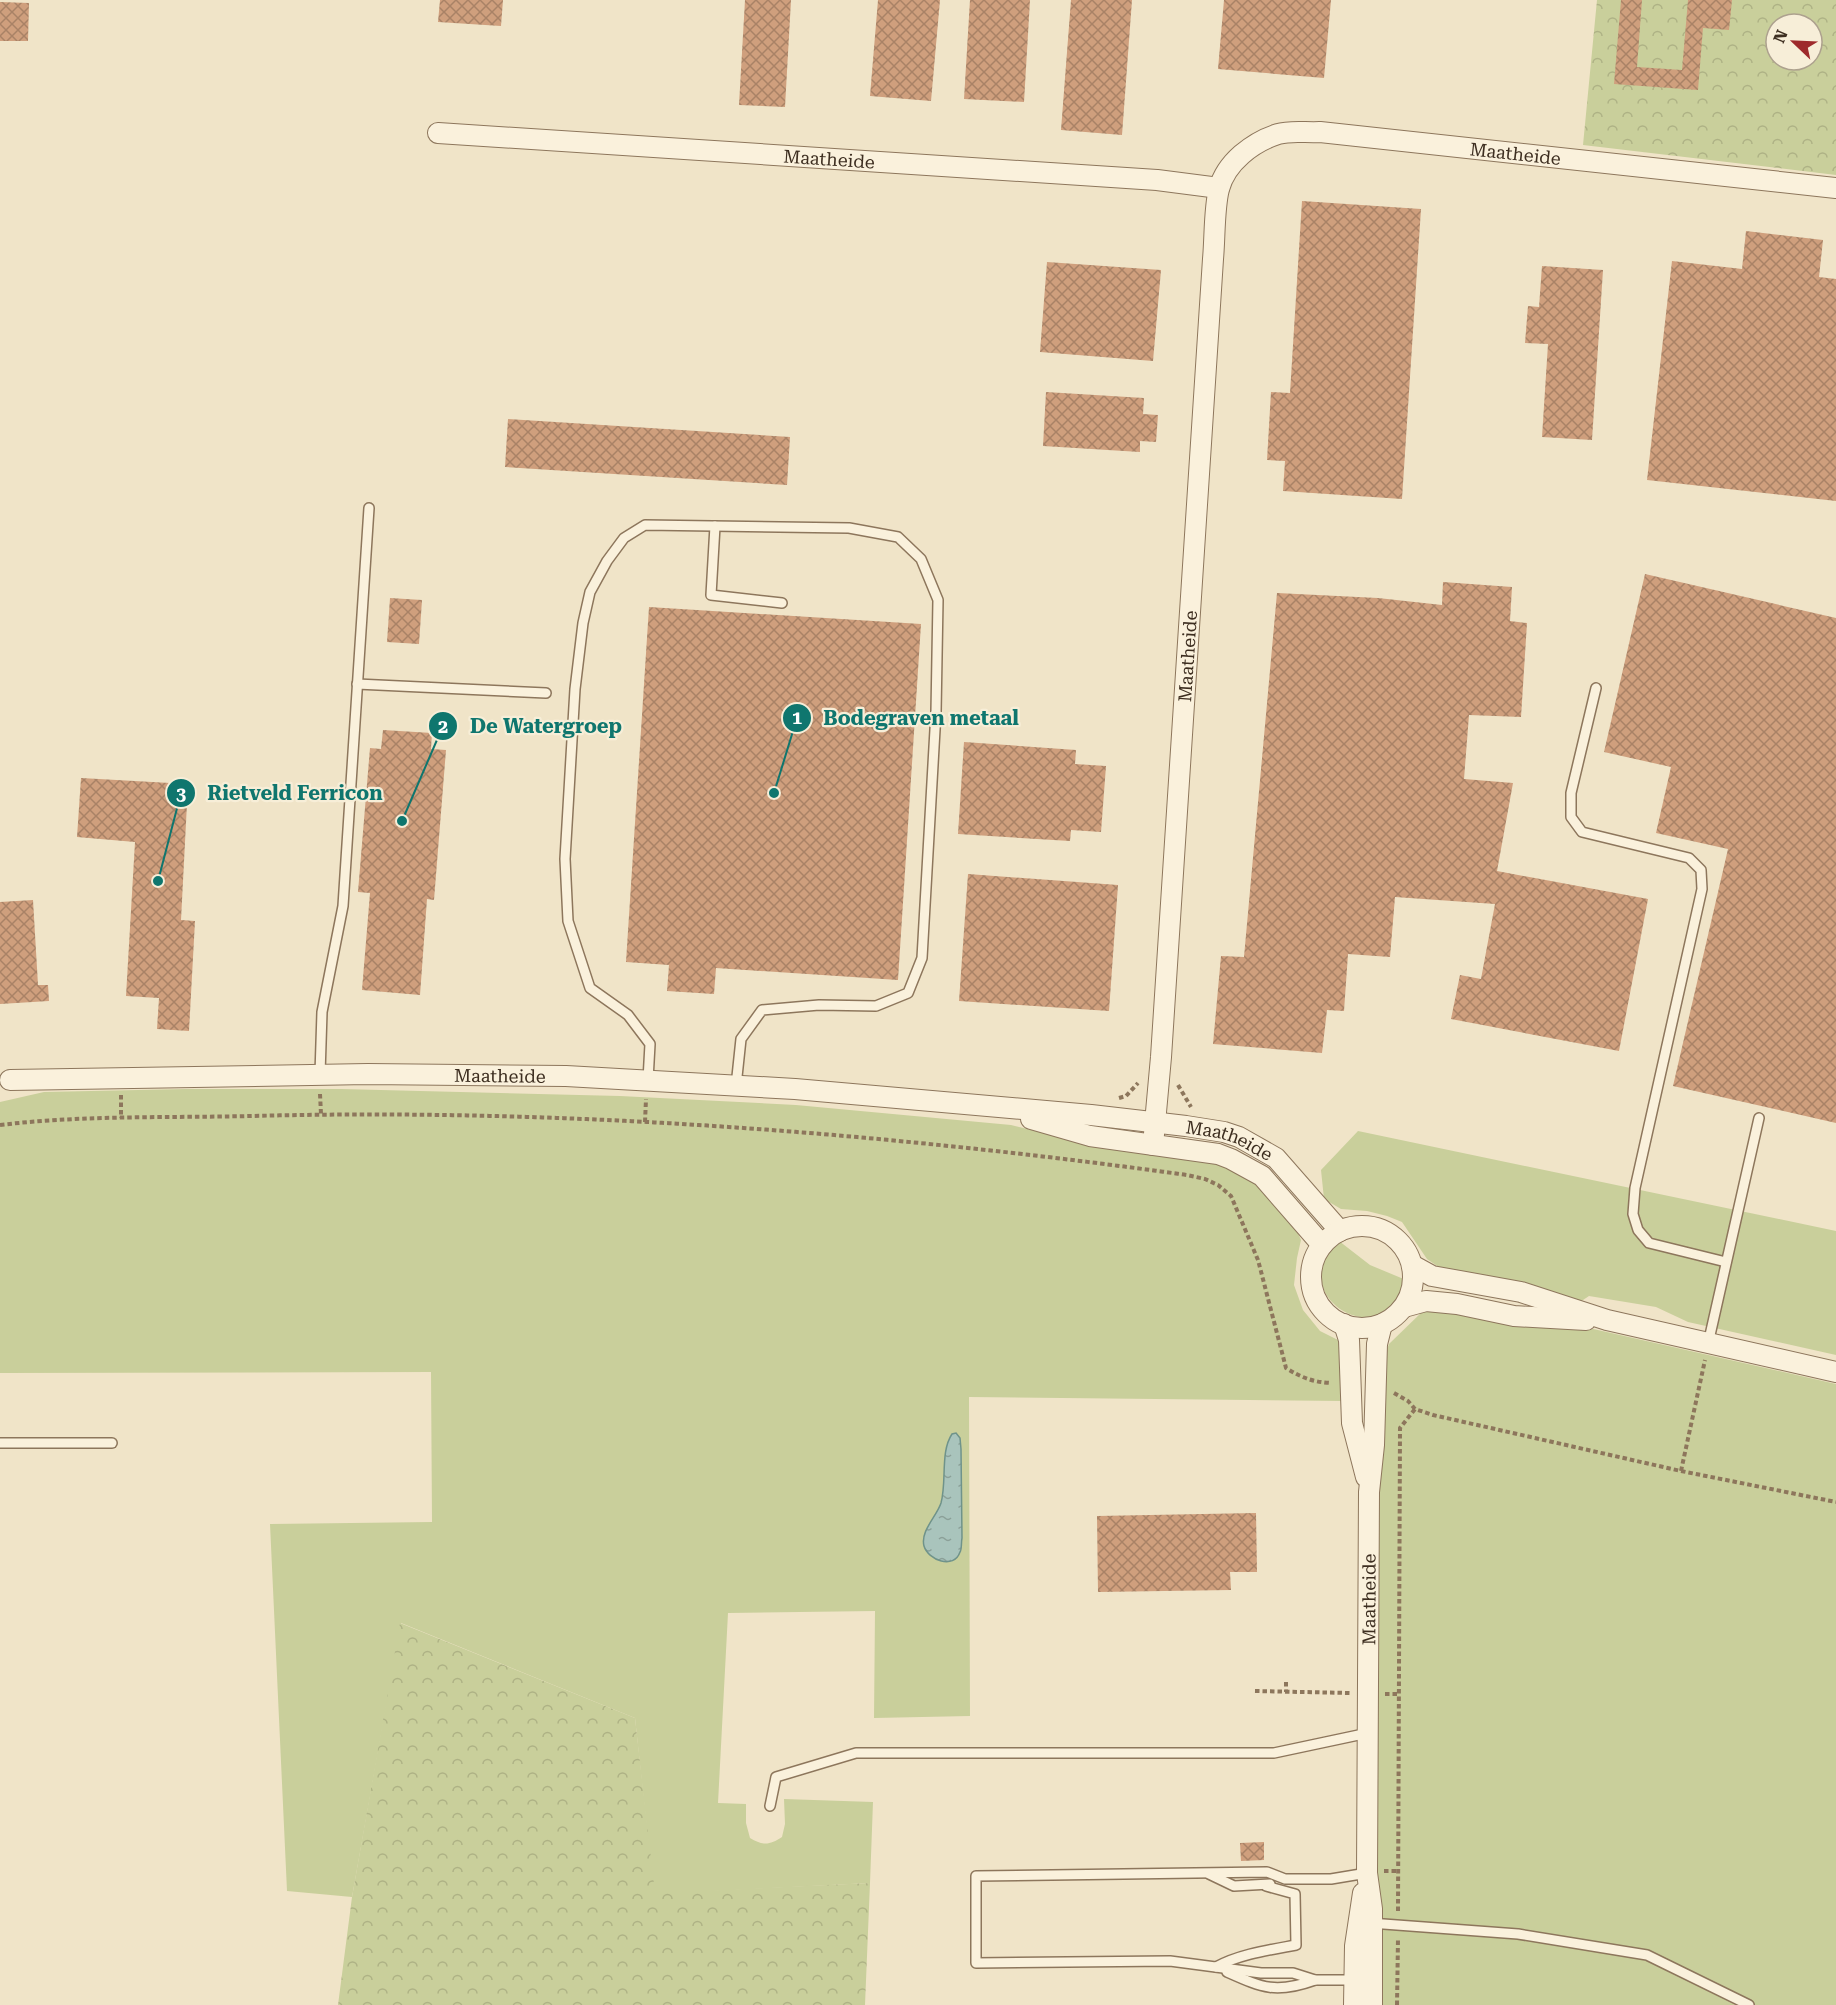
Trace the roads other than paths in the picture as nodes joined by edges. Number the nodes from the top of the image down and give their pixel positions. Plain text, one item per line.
1 (438, 133) dead end
2 (1219, 188) junction
3 (1836, 188) edge
4 (369, 508) dead end
5 (715, 526) junction
6 (782, 603) dead end
7 (357, 684) junction
8 (1596, 688) dead end
9 (546, 693) dead end
10 (320, 1074) junction
11 (648, 1080) junction
12 (3, 1081) edge
13 (736, 1086) junction
14 (991, 1108) junction
15 (1759, 1118) dead end
16 (1155, 1122) junction
17 (1153, 1145) junction
18 (1340, 1231) junction
19 (1322, 1245) junction
20 (1726, 1262) junction
21 (1412, 1265) junction
22 (1404, 1307) junction
23 (1607, 1320) junction
24 (1344, 1324) junction
25 (1382, 1324) junction
26 (1708, 1344) junction
27 (1836, 1372) edge
28 (0, 1443) edge
29 (112, 1443) dead end
30 (1369, 1492) junction
31 (1368, 1733) junction
32 (770, 1806) dead end
33 (1207, 1873) junction
34 (1367, 1873) junction
35 (1283, 1878) junction
36 (1266, 1886) junction
37 (1365, 1923) junction
38 (1216, 1967) junction
39 (1315, 1980) junction
40 (1363, 1980) junction
41 (1354, 2005) edge
42 (1372, 2005) edge
43 (1749, 2005) edge

1 - 2 street, Maatheide
2 - 3 street, Maatheide
2 - 16 street, Maatheide
4 - 7 lane
5 - 6 lane
5 - 11 lane
5 - 13 lane
7 - 9 lane
7 - 10 lane
8 - 20 lane
10 - 11 street, Maatheide
10 - 12 street, Maatheide
11 - 13 street, Maatheide
13 - 14 street, Maatheide
14 - 16 street, Maatheide
14 - 17 street, Maatheide
15 - 20 lane
16 - 17 street, Maatheide
16 - 18 street, Maatheide
17 - 19 street, Maatheide
18 - 19 street
18 - 21 street
19 - 24 street
20 - 26 lane
21 - 22 street
21 - 23 street
22 - 23 street
22 - 25 street
23 - 26 street
24 - 25 street
24 - 30 street
25 - 30 street, Maatheide
26 - 27 street
28 - 29 lane
30 - 31 street, Maatheide
31 - 32 lane
31 - 34 street, Maatheide
33 - 35 lane
33 - 36 lane
33 - 38 lane
34 - 35 lane
34 - 37 street, Maatheide
35 - 36 lane
36 - 38 lane
37 - 40 street, Maatheide
37 - 43 lane
38 - 39 lane
38 - 39 lane
39 - 40 lane
40 - 41 street, Maatheide
40 - 42 street, Maatheide

